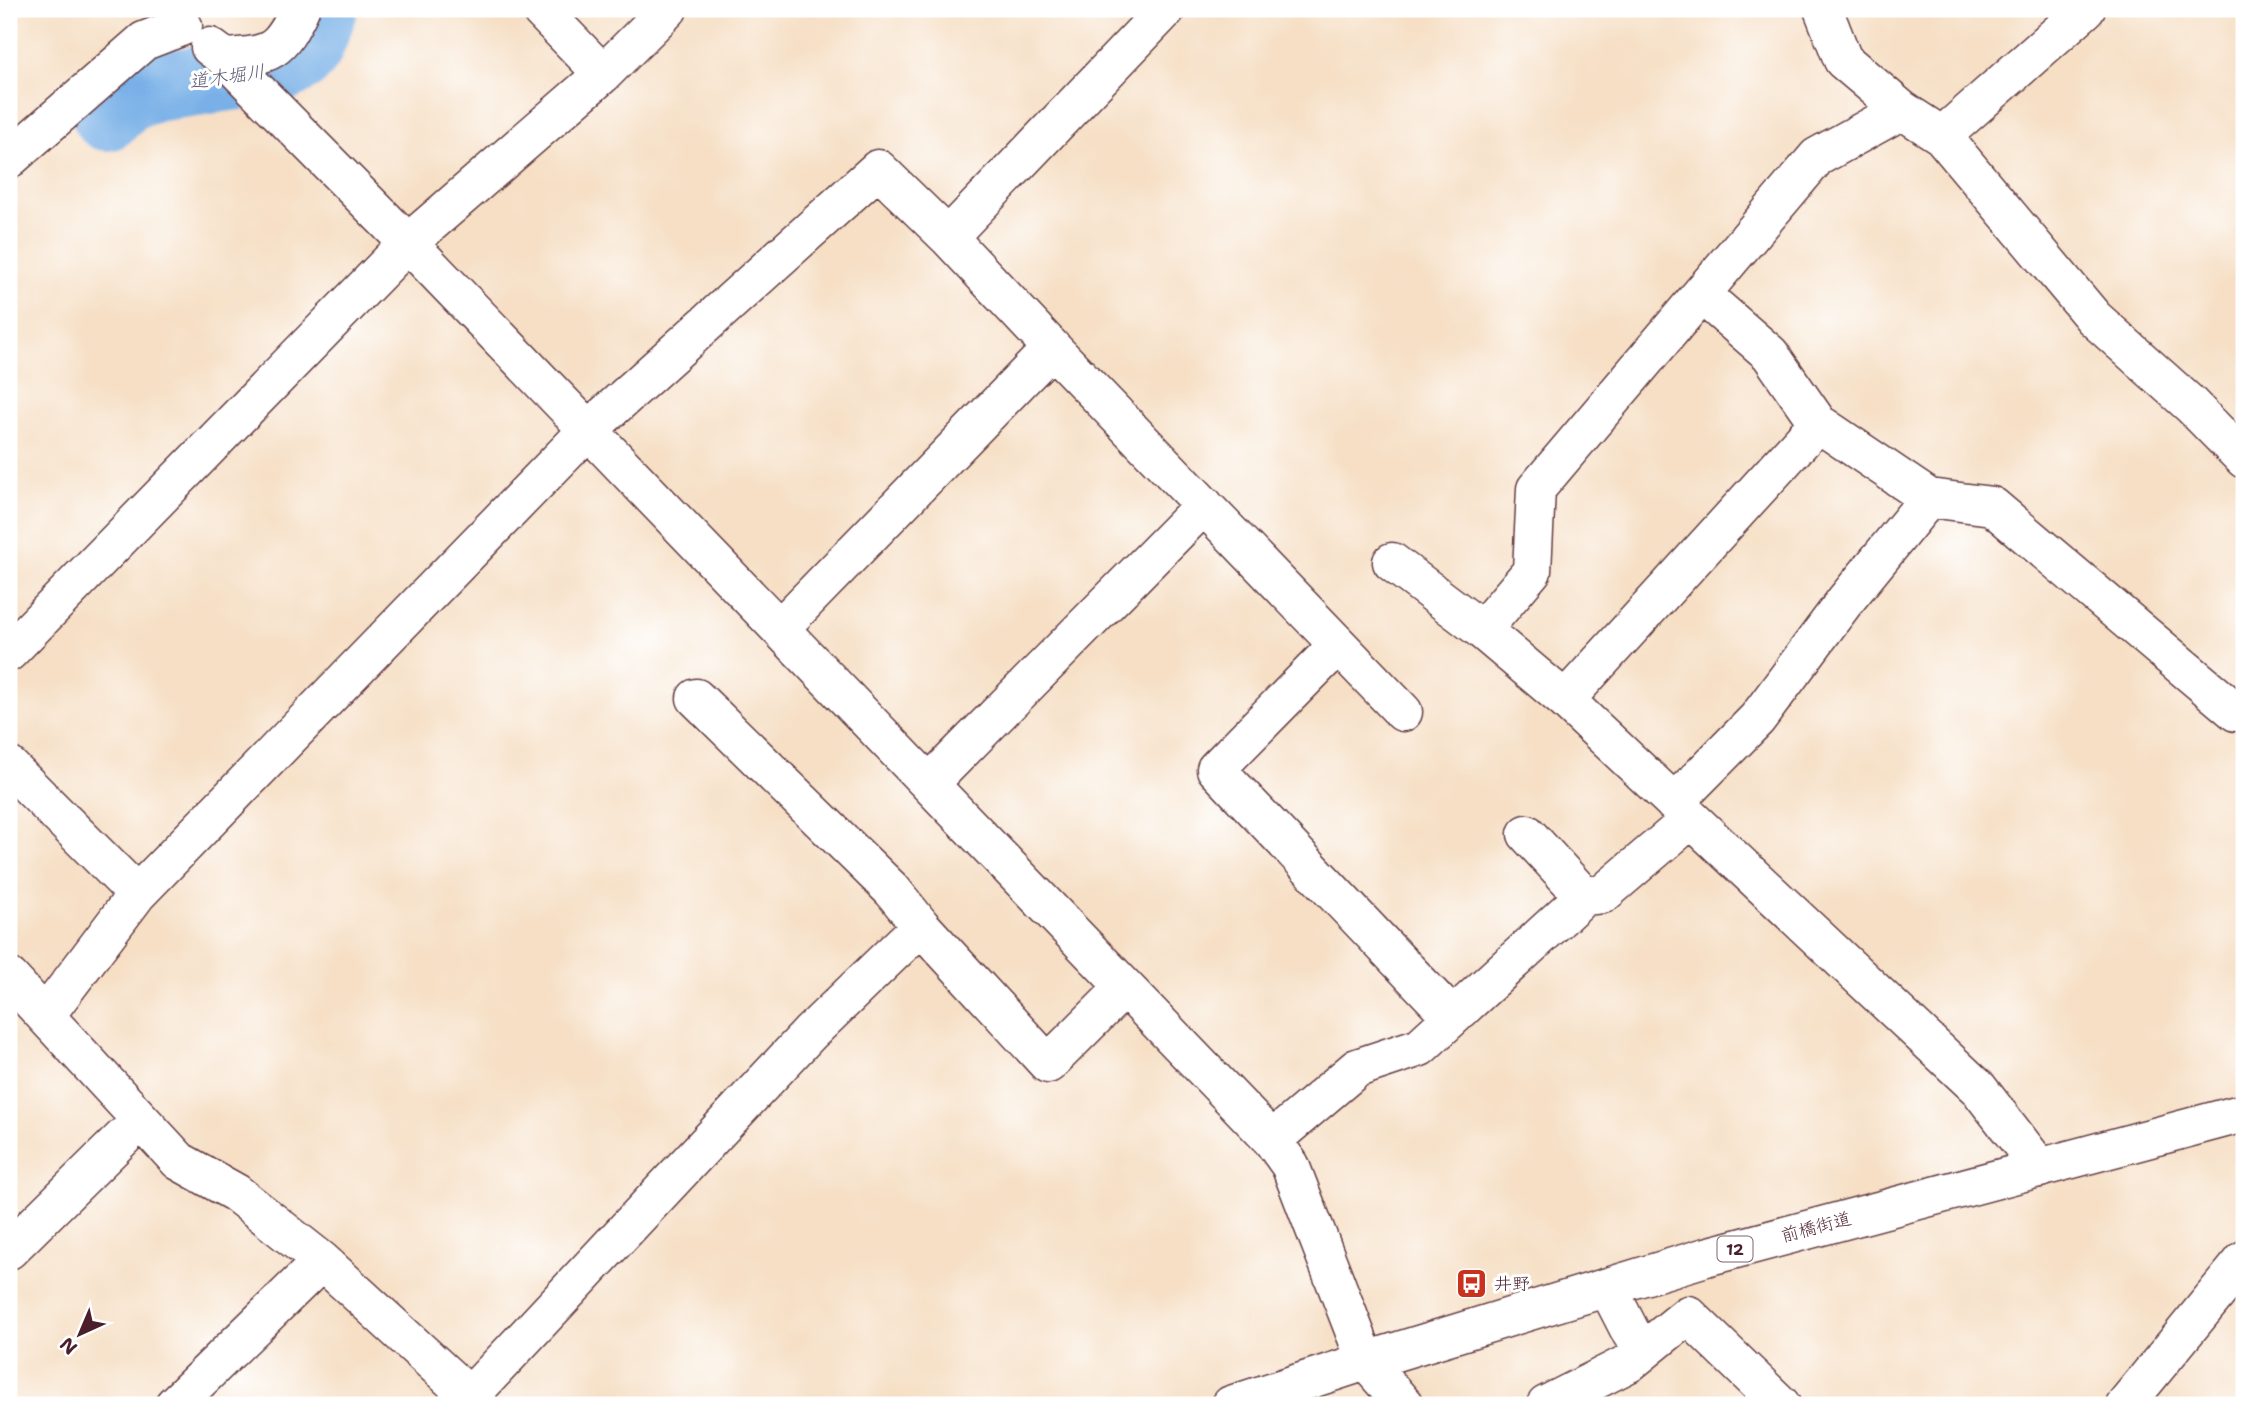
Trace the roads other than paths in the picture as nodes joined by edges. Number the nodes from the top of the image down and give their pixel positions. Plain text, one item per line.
1 (300, 9) edge
2 (540, 9) edge
3 (668, 9) edge
4 (1166, 9) edge
5 (1823, 9) edge
6 (2086, 9) edge
7 (171, 18) edge
8 (225, 58) junction
9 (603, 74) junction
10 (1902, 110) junction
11 (1942, 136) junction
12 (9, 159) edge
13 (948, 237) junction
14 (408, 243) junction
15 (1701, 294) junction
16 (1052, 348) junction
17 (1818, 423) junction
18 (587, 431) junction
19 (2244, 459) edge
20 (1929, 498) junction
21 (1203, 505) junction
22 (1392, 562) dead end
23 (780, 628) junction
24 (1482, 630) junction
25 (1338, 645) junction
26 (9, 652) edge
27 (696, 698) dead end
28 (1565, 699) junction
29 (2244, 706) edge
30 (1403, 712) dead end
31 (9, 766) edge
32 (929, 784) junction
33 (1683, 811) junction
34 (1527, 834) dead end
35 (137, 894) junction
36 (1584, 896) junction
37 (921, 926) junction
38 (9, 977) edge
39 (1124, 988) junction
40 (45, 1016) junction
41 (1452, 1017) junction
42 (2244, 1113) edge
43 (141, 1120) junction
44 (1272, 1140) junction
45 (2040, 1168) junction
46 (9, 1250) edge
47 (2244, 1260) edge
48 (322, 1261) junction
49 (1608, 1288) junction
50 (1646, 1349) junction
51 (1366, 1361) junction
52 (475, 1400) edge
53 (174, 1405) edge
54 (1231, 1405) edge
55 (1404, 1405) edge
56 (1546, 1405) edge
57 (1781, 1405) edge
58 (2125, 1405) edge

1 - 8 street
2 - 9 street
3 - 9 street
4 - 13 street
5 - 10 street
6 - 11 street
7 - 8 street
7 - 12 street
8 - 14 street
9 - 14 street
10 - 11 street
10 - 15 street
11 - 19 street
13 - 16 street
13 - 18 street
14 - 18 street
14 - 26 street
15 - 17 street
15 - 24 street
16 - 21 street
16 - 23 street
17 - 20 street
17 - 28 street
18 - 23 street
18 - 35 street
20 - 29 street
20 - 33 street
21 - 25 street
21 - 32 street
22 - 24 street
23 - 32 street
24 - 28 street
25 - 30 street
25 - 41 street
27 - 37 street
28 - 33 street
31 - 35 street
32 - 39 street
33 - 36 street
33 - 45 street
34 - 36 street
35 - 40 street
36 - 41 street
37 - 39 street
37 - 52 street
38 - 40 street
39 - 44 street
40 - 43 street
41 - 44 street
42 - 45 street, 前橋街道 / 12
43 - 46 street
43 - 48 street
44 - 51 street
45 - 49 street, 前橋街道 / 12
47 - 58 street
48 - 52 street
48 - 53 street
49 - 50 street
49 - 51 street, 前橋街道 / 12
50 - 56 street
50 - 57 street
51 - 54 street, 前橋街道 / 12
51 - 55 street

